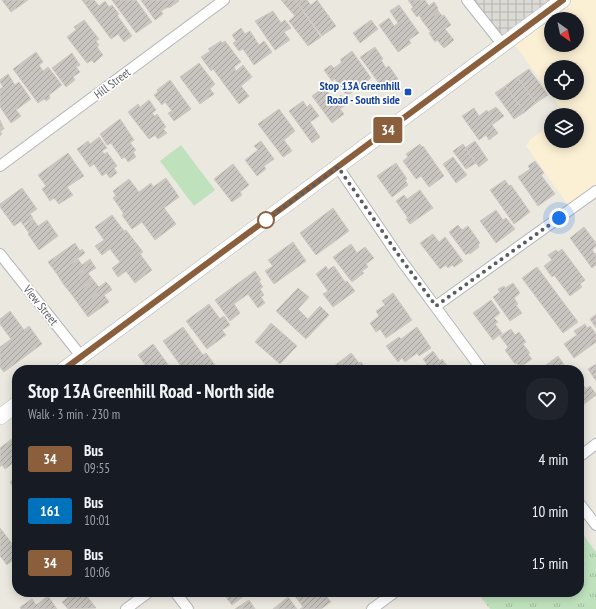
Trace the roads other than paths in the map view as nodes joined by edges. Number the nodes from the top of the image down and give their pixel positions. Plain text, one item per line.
1 (224, 0) edge
2 (467, 0) edge
3 (563, 0) edge
4 (502, 44) junction
5 (0, 166) edge
6 (338, 167) junction
7 (596, 191) edge
8 (0, 254) edge
9 (436, 306) junction
10 (81, 356) junction
11 (69, 365) edge
12 (478, 365) edge
13 (12, 408) edge
14 (0, 417) edge
15 (596, 444) edge
16 (584, 453) edge
17 (584, 509) edge
18 (596, 525) edge
19 (142, 597) edge
20 (179, 597) edge
21 (388, 597) edge
22 (126, 609) edge
23 (188, 609) edge
24 (372, 609) edge

1 - 5 street, Hill Street
2 - 4 street
3 - 4 main road
4 - 6 main road
6 - 9 street
6 - 10 main road
7 - 9 street
8 - 10 street, View Street
9 - 12 street
10 - 11 main road
13 - 14 main road
15 - 16 street
17 - 18 street
19 - 22 street
20 - 23 street
21 - 24 street

